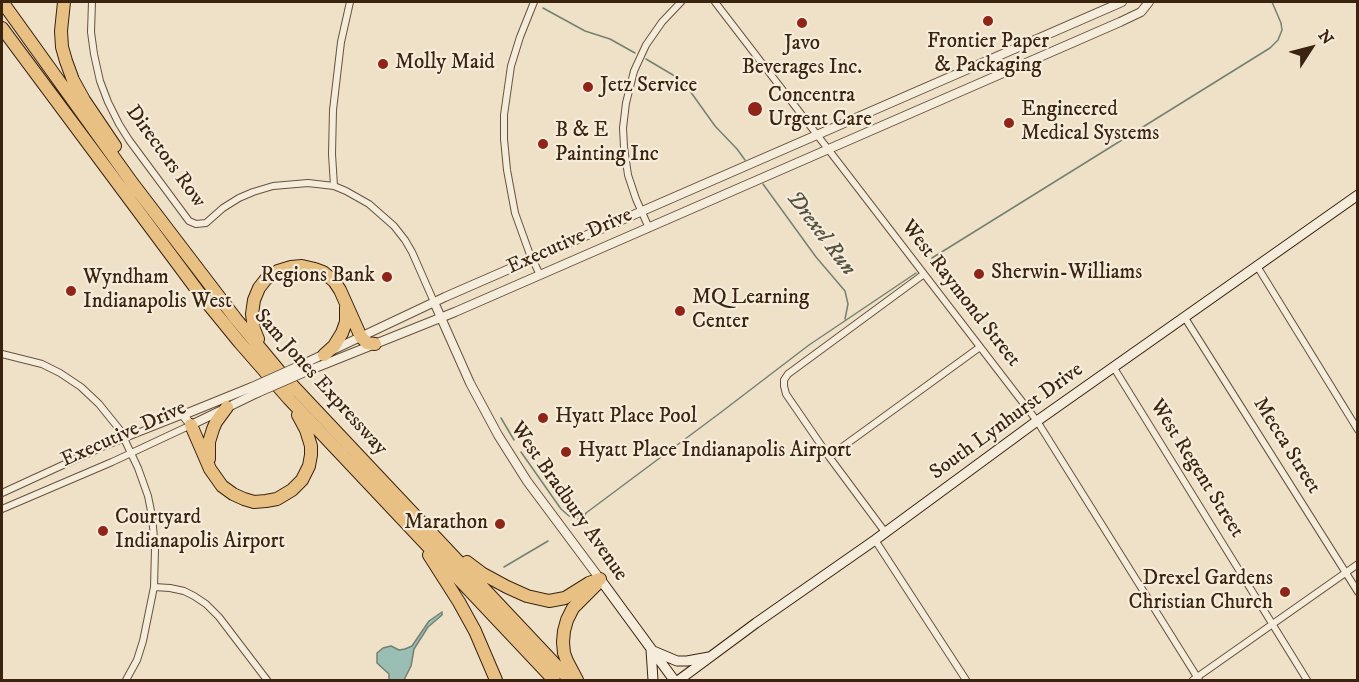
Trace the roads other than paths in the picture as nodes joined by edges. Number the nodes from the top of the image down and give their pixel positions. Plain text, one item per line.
1 (64, 2) edge
2 (92, 2) edge
3 (350, 2) edge
4 (534, 2) edge
5 (681, 2) edge
6 (715, 2) edge
7 (1122, 2) edge
8 (1149, 2) edge
9 (4, 3) edge
10 (2, 28) edge
11 (2, 42) edge
12 (21, 54) junction
13 (817, 135) junction
14 (828, 149) junction
15 (334, 186) junction
16 (1358, 195) edge
17 (641, 212) junction
18 (649, 228) junction
19 (185, 252) junction
20 (532, 259) junction
21 (1257, 266) junction
22 (924, 274) junction
23 (540, 275) junction
24 (434, 302) junction
25 (346, 303) junction
26 (441, 318) junction
27 (1185, 318) junction
28 (361, 337) junction
29 (375, 344) junction
30 (980, 347) junction
31 (261, 349) junction
32 (2, 354) edge
33 (324, 355) junction
34 (1114, 368) junction
35 (302, 369) junction
36 (254, 390) junction
37 (289, 399) junction
38 (227, 407) junction
39 (187, 420) junction
40 (1037, 421) junction
41 (1358, 430) edge
42 (126, 442) junction
43 (132, 453) junction
44 (830, 458) junction
45 (210, 469) junction
46 (2, 493) edge
47 (2, 509) edge
48 (408, 525) junction
49 (427, 529) junction
50 (885, 532) junction
51 (875, 540) junction
52 (1358, 564) edge
53 (1345, 573) junction
54 (600, 579) junction
55 (154, 588) junction
56 (1358, 592) edge
57 (1272, 625) junction
58 (651, 650) junction
59 (711, 657) junction
60 (1196, 680) edge
61 (126, 681) edge
62 (267, 681) edge
63 (496, 681) edge
64 (554, 681) edge
65 (570, 681) edge
66 (577, 681) edge
67 (653, 681) edge
68 (674, 681) edge
69 (679, 681) edge
70 (966, 681) edge
71 (1306, 681) edge

1 - 19 highway
2 - 15 street, Directors Row
3 - 15 street
4 - 20 street
5 - 17 street
6 - 13 street, West Raymond Street
7 - 13 street, Executive Drive
8 - 14 street, Executive Drive
9 - 19 highway, Sam Jones Expressway
10 - 12 highway, Sam Jones Expressway
11 - 12 highway
12 - 37 highway, Sam Jones Expressway
13 - 14 street, West Raymond Street
13 - 17 street, Executive Drive
14 - 18 street, Executive Drive
14 - 22 street, West Raymond Street
15 - 24 street
16 - 21 main road, South Lynhurst Drive
17 - 18 street
17 - 20 street, Executive Drive
18 - 23 street, Executive Drive
19 - 31 highway, Sam Jones Expressway
20 - 23 street
20 - 24 street, Executive Drive
21 - 27 main road, South Lynhurst Drive
21 - 41 street
22 - 30 street, West Raymond Street
22 - 44 street
23 - 26 street, Executive Drive
24 - 26 street, West Bradbury Avenue
24 - 28 street, Executive Drive
25 - 28 highway
25 - 31 highway
25 - 33 highway
26 - 29 street, Executive Drive
26 - 54 street, West Bradbury Avenue
27 - 34 main road, South Lynhurst Drive
27 - 53 street, Mecca Street
28 - 29 highway
28 - 33 street, Executive Drive
29 - 35 street, Executive Drive
30 - 40 street, West Raymond Street
30 - 44 street
31 - 49 highway, Sam Jones Expressway
32 - 42 street
33 - 35 street, Executive Drive
34 - 40 main road, South Lynhurst Drive
34 - 57 street, West Regent Street
35 - 36 street, Executive Drive, bridge
36 - 38 street, Executive Drive
36 - 39 street, Executive Drive
37 - 45 highway
37 - 48 highway, Sam Jones Expressway
38 - 39 street, Executive Drive
38 - 45 highway
39 - 42 street, Executive Drive
39 - 43 street, Executive Drive
39 - 45 highway
40 - 50 main road, South Lynhurst Drive
40 - 60 street, West Raymond Street
42 - 43 street
42 - 46 street, Executive Drive
43 - 47 street, Executive Drive
43 - 55 street
44 - 50 street
48 - 63 highway
48 - 64 highway, Sam Jones Expressway
49 - 54 highway
49 - 65 highway, Sam Jones Expressway
50 - 51 main road, South Lynhurst Drive
51 - 59 main road, South Lynhurst Drive
51 - 70 street
52 - 53 street
53 - 56 street, Mecca Street
53 - 57 street
54 - 58 main road, West Bradbury Avenue
54 - 66 highway
55 - 61 street
55 - 62 street
57 - 60 street
57 - 71 street, West Regent Street
58 - 59 main road
58 - 67 main road
58 - 68 main road, West Bradbury Avenue
59 - 69 main road, South Lynhurst Drive

